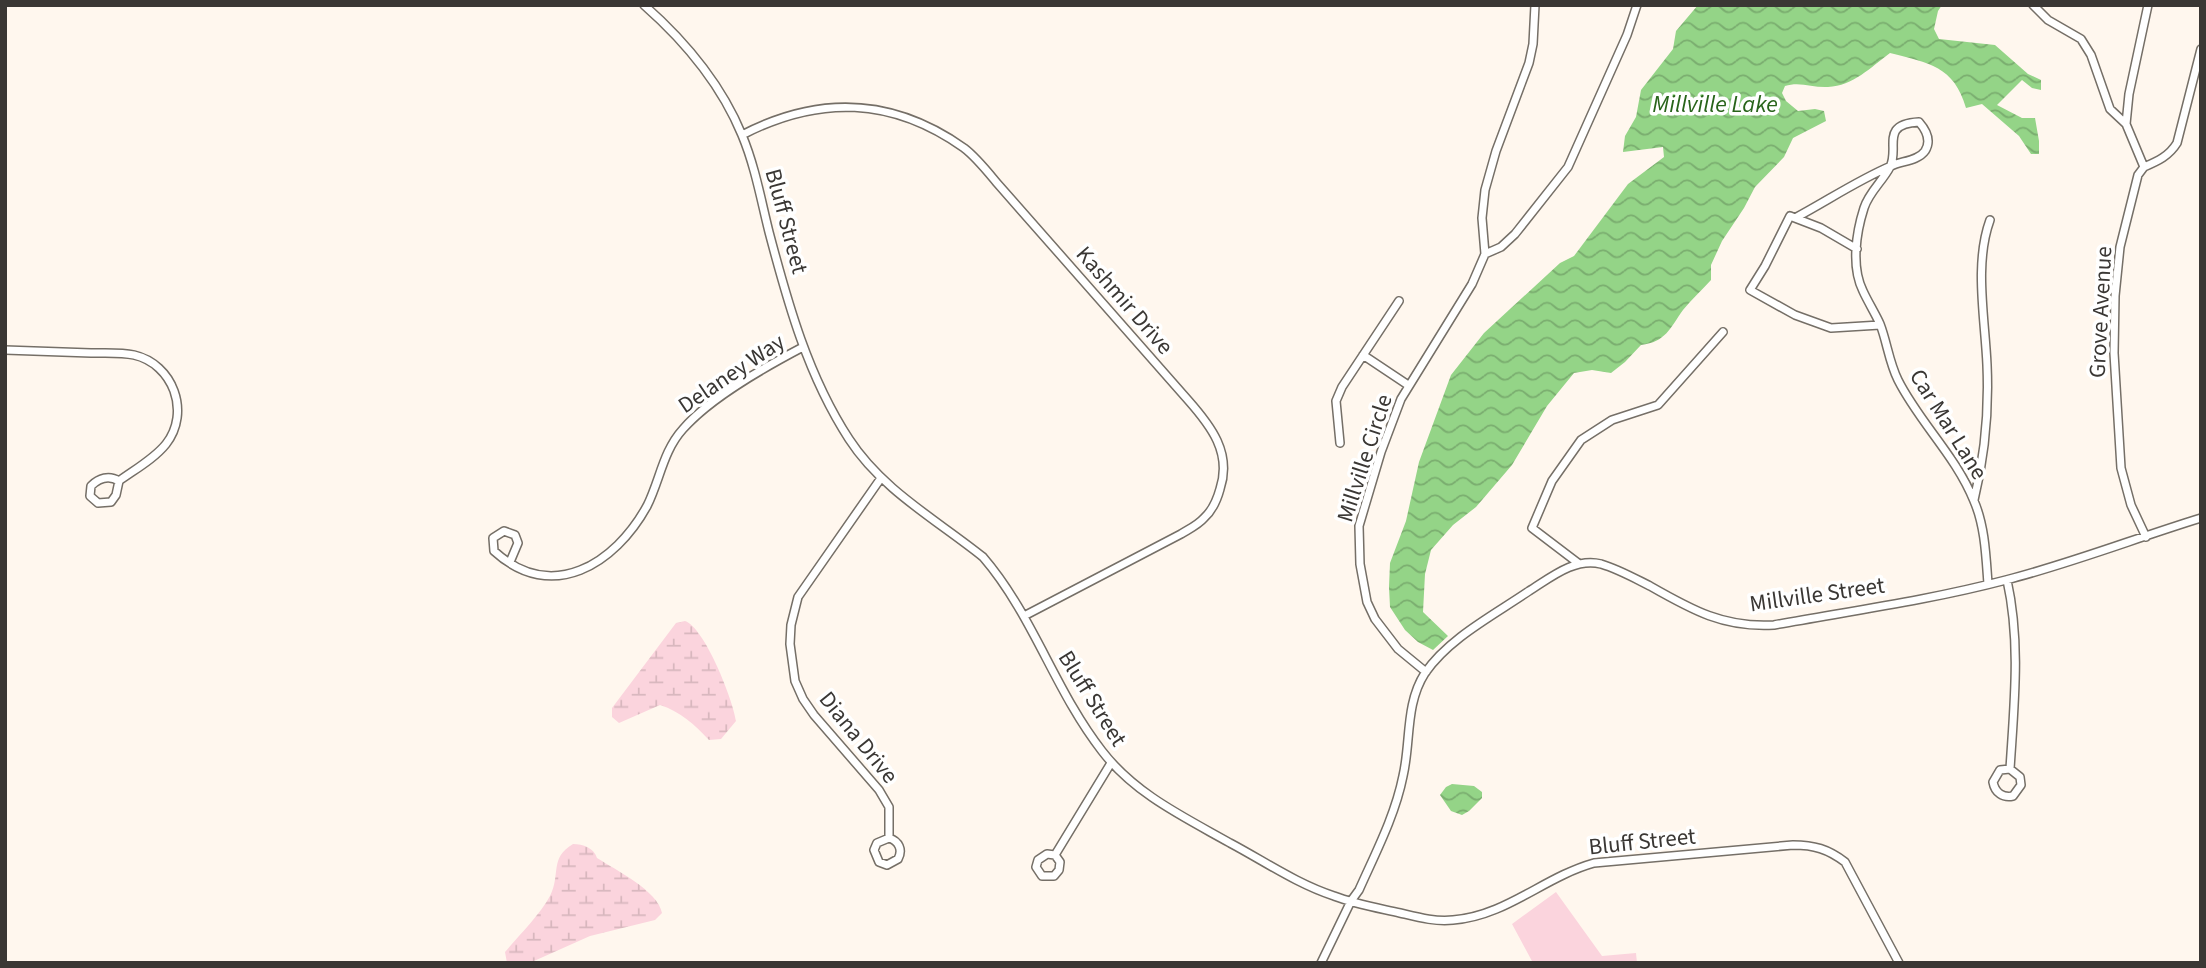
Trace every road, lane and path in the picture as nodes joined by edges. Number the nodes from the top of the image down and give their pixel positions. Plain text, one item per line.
1 (644, 5) edge
2 (1535, 5) edge
3 (1637, 5) edge
4 (2033, 5) edge
5 (2148, 5) edge
6 (2201, 50) edge
7 (2126, 124) junction
8 (742, 135) junction
9 (1891, 165) junction
10 (2144, 167) junction
11 (1796, 218) junction
12 (1990, 220) dead end
13 (1857, 249) junction
14 (1485, 254) junction
15 (1399, 301) dead end
16 (1880, 326) junction
17 (1723, 332) dead end
18 (803, 347) junction
19 (5, 350) edge
20 (1363, 355) junction
21 (1408, 385) junction
22 (1340, 443) dead end
23 (881, 478) junction
24 (119, 481) junction
25 (1974, 500) junction
26 (2201, 518) edge
27 (2146, 537) junction
28 (510, 562) dead end
29 (1578, 564) junction
30 (2007, 580) junction
31 (1988, 584) junction
32 (1024, 616) junction
33 (1426, 672) junction
34 (1111, 763) junction
35 (2010, 769) junction
36 (889, 838) dead end
37 (1055, 855) dead end
38 (1352, 901) junction
39 (1321, 963) edge
40 (1899, 963) edge

1 - 8 street, Bluff Street
2 - 14 street
3 - 14 street
4 - 7 street
5 - 7 street
6 - 10 street
7 - 10 street
8 - 18 street, Bluff Street
8 - 32 street, Kashmir Drive
9 - 9 street
9 - 11 street
9 - 13 street, Car Mar Lane
10 - 27 street, Grove Avenue
11 - 13 street
11 - 16 street
12 - 25 street
13 - 16 street, Car Mar Lane
14 - 21 street, Millville Circle
15 - 20 street
16 - 25 street, Car Mar Lane
17 - 29 street
18 - 23 street, Bluff Street
18 - 28 street, Delaney Way
19 - 24 street
20 - 21 street
20 - 22 street
21 - 33 street, Millville Circle
23 - 32 street, Bluff Street
23 - 36 street, Diana Drive
24 - 24 street
25 - 31 street, Car Mar Lane
26 - 27 street, Millville Street
27 - 30 street, Millville Street
29 - 31 street, Millville Street
29 - 33 street
30 - 31 street, Millville Street
30 - 35 street
32 - 34 street, Bluff Street
33 - 38 street
34 - 37 street
34 - 38 street, Bluff Street
35 - 35 street
38 - 39 street
38 - 40 street, Bluff Street

